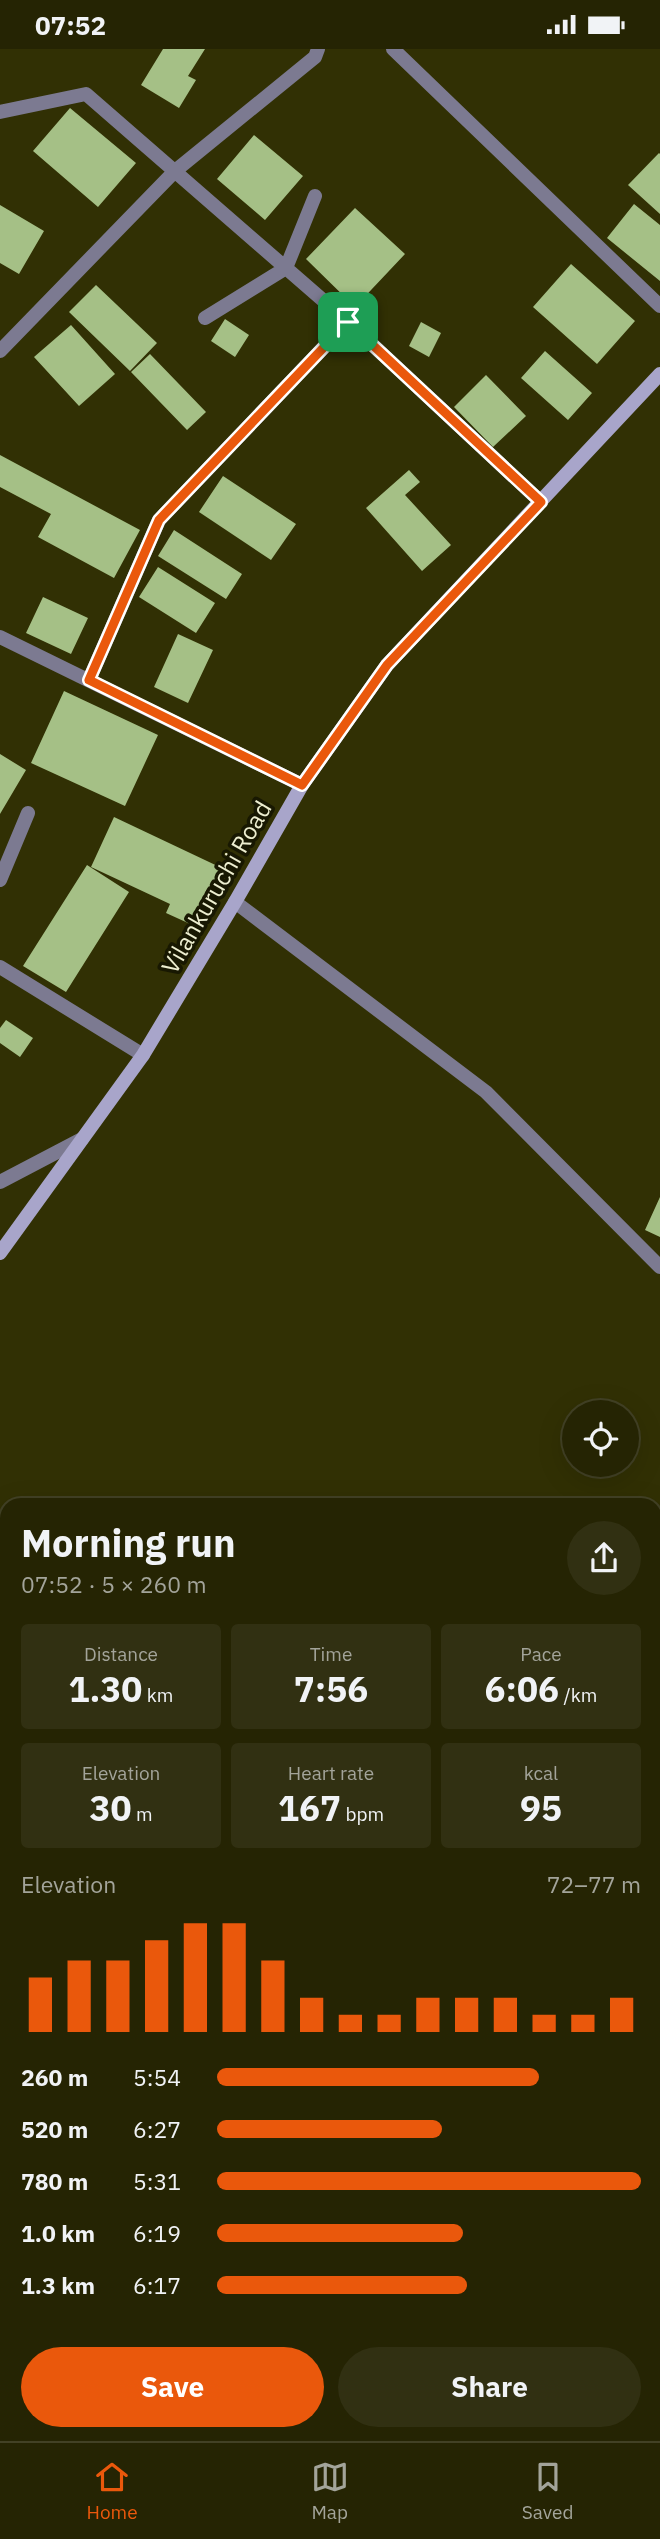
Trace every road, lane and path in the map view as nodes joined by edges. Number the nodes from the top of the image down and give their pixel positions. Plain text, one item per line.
1 (318, 49) edge
2 (393, 49) edge
3 (0, 112) edge
4 (175, 171) junction
5 (315, 196) dead end
6 (286, 268) junction
7 (660, 306) edge
8 (205, 318) dead end
9 (348, 322) junction
10 (0, 351) edge
11 (660, 374) edge
12 (541, 502) junction
13 (0, 637) edge
14 (89, 680) junction
15 (302, 785) junction
16 (28, 813) dead end
17 (0, 880) edge
18 (235, 902) junction
19 (0, 967) edge
20 (143, 1055) junction
21 (82, 1139) junction
22 (0, 1182) edge
23 (0, 1253) edge
24 (660, 1267) edge

1 - 4 street
2 - 7 street
3 - 4 street
4 - 6 street
4 - 10 street
5 - 6 street
6 - 8 street
6 - 9 street
9 - 12 street
9 - 14 street
11 - 12 street, Vilankuruchi Road
12 - 15 street, Vilankuruchi Road
13 - 14 street
14 - 15 street
15 - 18 street, Vilankuruchi Road
16 - 17 street
18 - 20 street, Vilankuruchi Road
18 - 24 street
19 - 20 street
20 - 21 street, Vilankuruchi Road
21 - 22 street
21 - 23 street, Vilankuruchi Road

